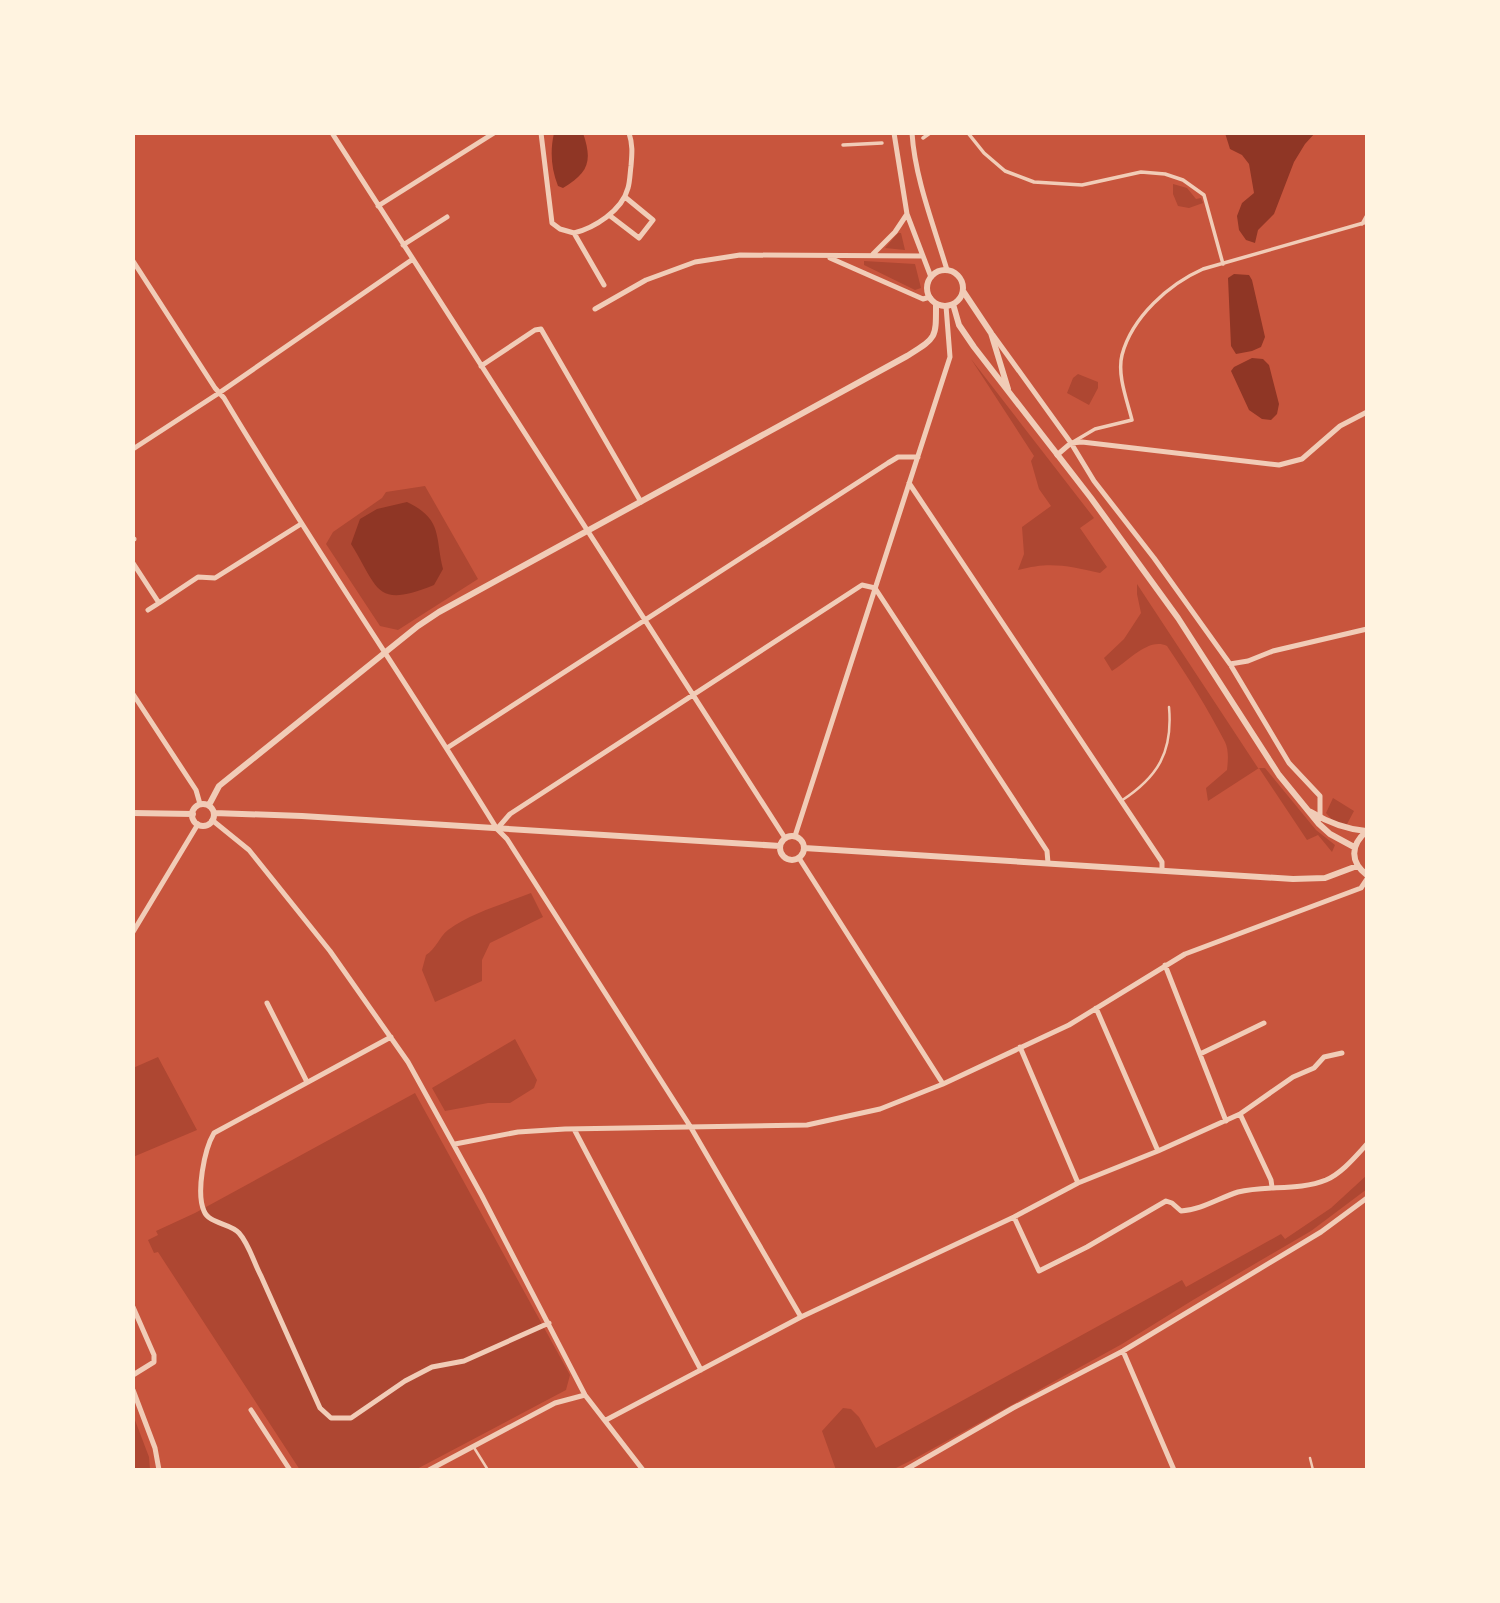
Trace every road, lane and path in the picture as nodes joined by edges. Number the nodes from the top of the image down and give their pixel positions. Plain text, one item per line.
1 (332, 133) edge
2 (494, 133) edge
3 (541, 133) edge
4 (629, 133) edge
5 (894, 133) edge
6 (912, 133) edge
7 (930, 133) edge
8 (968, 133) edge
9 (923, 138) dead end
10 (882, 143) dead end
11 (843, 145) dead end
12 (625, 197) junction
13 (378, 206) junction
14 (907, 214) junction
15 (609, 215) junction
16 (1367, 215) edge
17 (447, 217) dead end
18 (1364, 223) edge
19 (574, 233) junction
20 (403, 245) junction
21 (872, 255) junction
22 (922, 256) junction
23 (827, 257) junction
24 (412, 260) junction
25 (133, 261) edge
26 (1223, 264) junction
27 (947, 270) junction
28 (931, 277) junction
29 (604, 285) dead end
30 (963, 291) junction
31 (930, 297) junction
32 (936, 304) junction
33 (950, 305) junction
34 (595, 309) dead end
35 (991, 334) junction
36 (481, 366) junction
37 (219, 393) junction
38 (1010, 394) junction
39 (1367, 412) edge
40 (1071, 443) junction
41 (133, 449) edge
42 (1057, 455) junction
43 (918, 457) junction
44 (909, 483) junction
45 (641, 502) junction
46 (302, 524) junction
47 (588, 531) junction
48 (133, 563) edge
49 (874, 588) junction
50 (159, 603) junction
51 (148, 610) dead end
52 (646, 620) junction
53 (1367, 629) edge
54 (385, 652) junction
55 (1230, 664) junction
56 (693, 693) junction
57 (133, 694) edge
58 (1169, 707) dead end
59 (447, 748) junction
60 (1121, 801) junction
61 (200, 804) junction
62 (209, 805) junction
63 (1306, 810) junction
64 (133, 813) edge
65 (192, 814) junction
66 (213, 817) junction
67 (1320, 818) junction
68 (198, 824) junction
69 (497, 829) junction
70 (1367, 831) edge
71 (795, 836) junction
72 (785, 838) junction
73 (780, 846) junction
74 (1354, 847) junction
75 (804, 848) junction
76 (799, 858) junction
77 (1048, 863) junction
78 (1357, 866) junction
79 (1162, 870) junction
80 (1367, 877) edge
81 (133, 932) edge
82 (1165, 965) junction
83 (267, 1003) dead end
84 (1096, 1008) junction
85 (1264, 1023) dead end
86 (391, 1037) junction
87 (1020, 1047) junction
88 (1342, 1053) dead end
89 (1200, 1054) junction
90 (307, 1082) junction
91 (943, 1084) junction
92 (1240, 1114) junction
93 (1226, 1121) junction
94 (690, 1126) junction
95 (575, 1129) junction
96 (454, 1144) junction
97 (1367, 1144) edge
98 (1158, 1151) junction
99 (1078, 1183) junction
100 (1272, 1187) junction
101 (1367, 1198) edge
102 (1014, 1217) junction
103 (133, 1307) edge
104 (801, 1317) junction
105 (549, 1322) junction
106 (1123, 1351) junction
107 (701, 1370) junction
108 (133, 1376) edge
109 (133, 1390) edge
110 (585, 1395) junction
111 (251, 1410) dead end
112 (606, 1420) junction
113 (473, 1446) junction
114 (1310, 1458) dead end
115 (159, 1470) edge
116 (290, 1470) edge
117 (429, 1470) edge
118 (488, 1470) edge
119 (643, 1470) edge
120 (905, 1470) edge
121 (1174, 1470) edge
122 (1313, 1470) edge

1 - 13 street
2 - 13 street
3 - 19 street
4 - 12 street
5 - 14 street
6 - 27 street
7 - 9 street
8 - 26 street
10 - 11 street
12 - 15 street
12 - 15 street
13 - 20 street
14 - 21 street
14 - 22 street
15 - 19 street
16 - 18 street
17 - 20 street
18 - 26 street
19 - 29 street
20 - 24 street
21 - 22 street
21 - 23 street
22 - 28 street
23 - 31 street
23 - 34 street
24 - 36 street
24 - 37 street
25 - 37 street
26 - 40 street
27 - 28 street
27 - 30 street
28 - 31 street
30 - 33 street
30 - 35 street
31 - 32 street
32 - 33 street
32 - 45 street
33 - 38 street
33 - 43 street
35 - 38 street
35 - 40 street
36 - 45 street
36 - 47 street
37 - 41 street
37 - 46 street
38 - 42 street
39 - 40 street
40 - 42 street
40 - 55 street
42 - 63 street
43 - 44 street
43 - 52 street
44 - 49 street
44 - 60 street
45 - 47 street
46 - 50 street
46 - 54 street
47 - 52 street
47 - 54 street
48 - 50 street
49 - 56 street
49 - 71 street
49 - 77 street
50 - 51 street
52 - 56 street
52 - 59 street
53 - 55 street
54 - 59 street
54 - 62 street
55 - 67 street
56 - 69 street
56 - 72 street
57 - 61 street
58 - 60 lane
59 - 69 street
60 - 79 street
61 - 62 street
61 - 65 street
62 - 66 street
63 - 67 street
63 - 74 street
64 - 65 street
65 - 68 street
66 - 68 street
66 - 69 street
66 - 86 street
67 - 70 street
68 - 81 street
69 - 73 street
69 - 94 street
70 - 74 street
71 - 72 street
71 - 75 street
72 - 73 street
73 - 76 street
74 - 78 street
75 - 76 street
75 - 77 street
76 - 91 street
77 - 79 street
78 - 79 street
78 - 80 street
80 - 82 street
82 - 84 street
82 - 89 street
83 - 90 street
84 - 87 street
84 - 98 street
85 - 89 street
86 - 90 street
86 - 96 street
87 - 91 street
87 - 99 street
88 - 92 street
89 - 93 street
90 - 105 street
91 - 94 street
92 - 93 street
92 - 100 street
93 - 98 street
94 - 95 street
94 - 104 street
95 - 96 street
95 - 107 street
96 - 105 street
97 - 100 street
98 - 99 street
99 - 102 street
100 - 102 street
101 - 106 street
102 - 104 street
103 - 108 street
104 - 107 street
105 - 110 street
106 - 120 street
106 - 121 street
107 - 112 street
109 - 115 street
110 - 112 street
110 - 113 street
111 - 116 street
112 - 119 street
113 - 117 street
113 - 118 lane
114 - 122 lane

